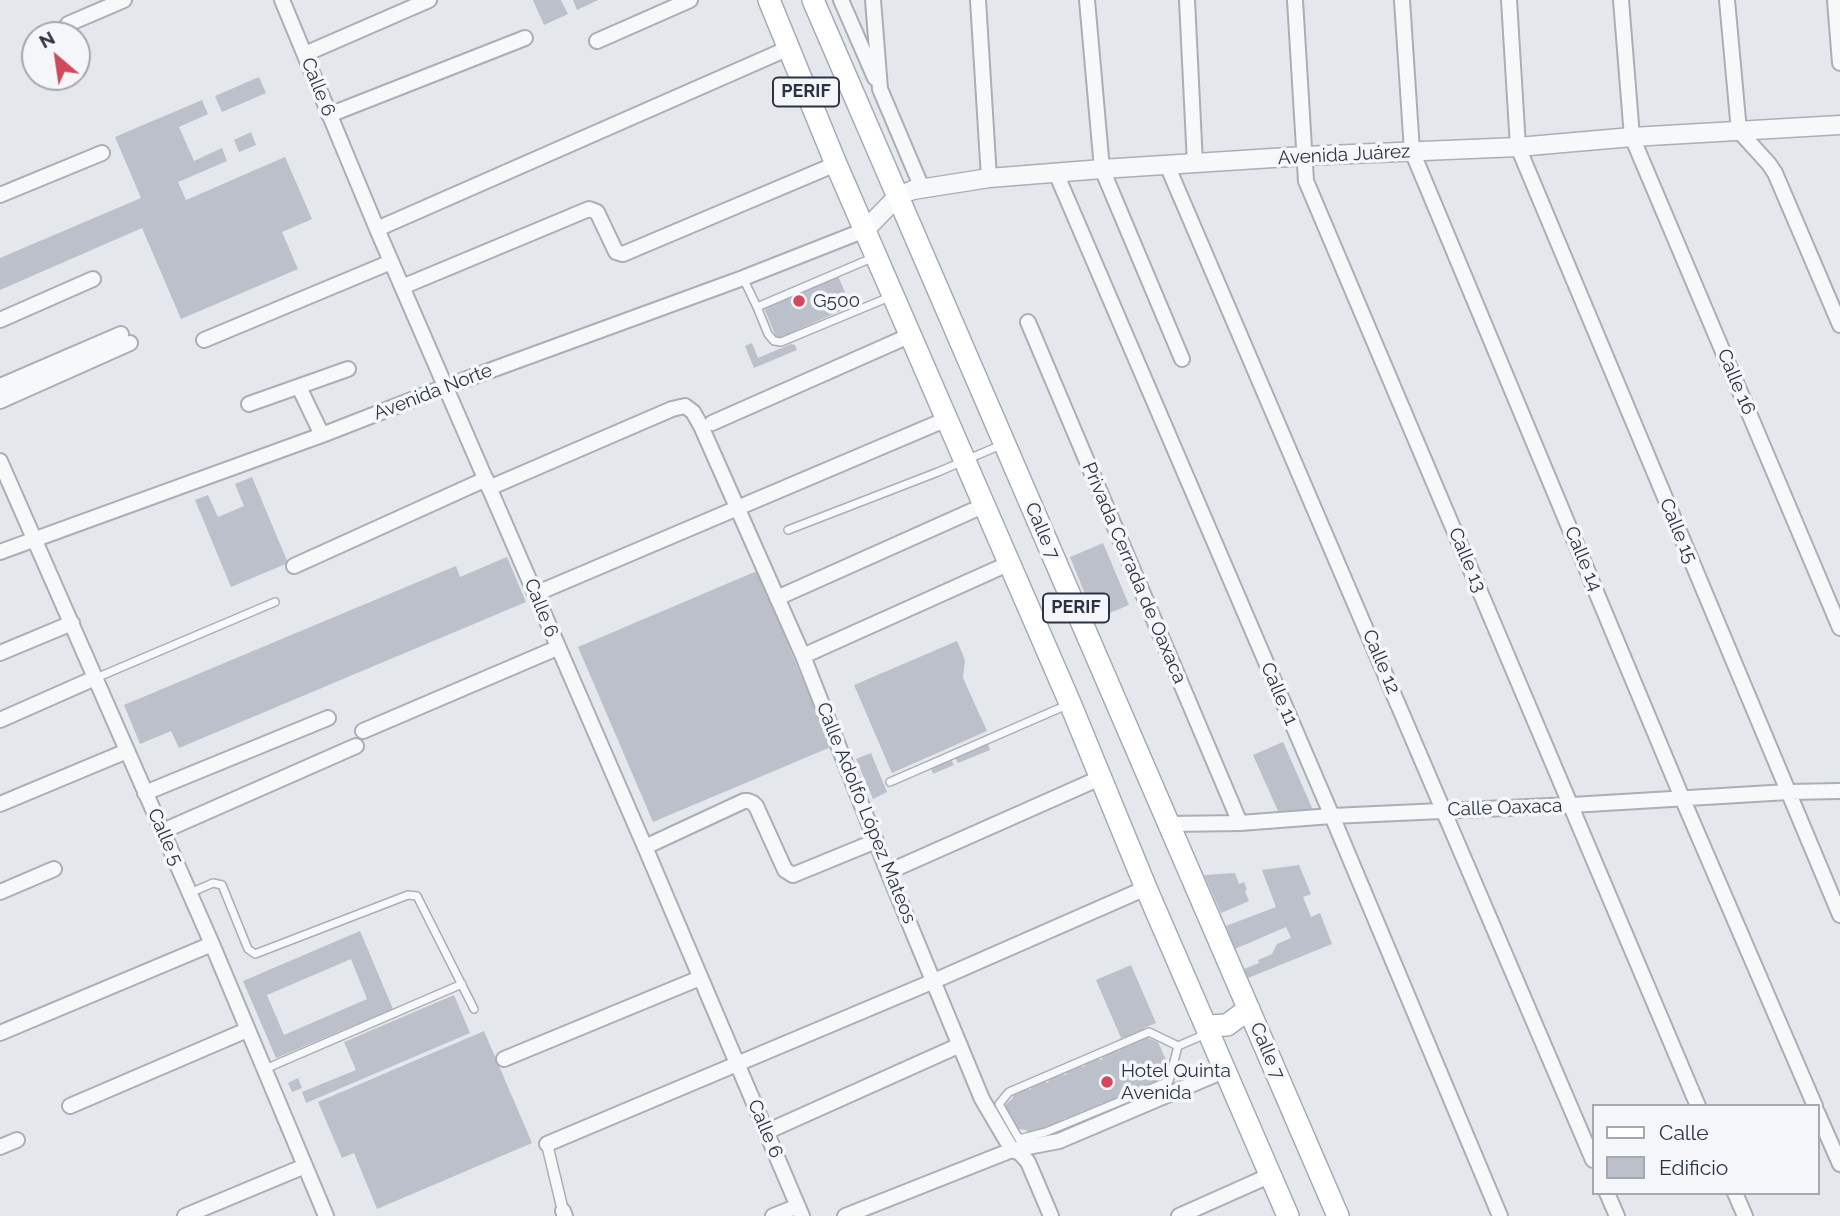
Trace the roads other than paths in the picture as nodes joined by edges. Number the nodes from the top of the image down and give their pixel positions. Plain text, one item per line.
1 (124, 0) edge
2 (282, 0) edge
3 (429, 0) edge
4 (690, 0) edge
5 (813, 0) edge
6 (841, 0) edge
7 (873, 0) edge
8 (978, 0) edge
9 (1087, 0) edge
10 (1187, 0) edge
11 (1295, 0) edge
12 (1402, 0) edge
13 (1509, 0) edge
14 (1621, 0) edge
15 (1727, 0) edge
16 (1835, 0) edge
17 (775, 7) edge
18 (75, 21) edge
19 (525, 38) dead end
20 (597, 41) dead end
21 (789, 48) junction
22 (305, 54) junction
23 (1840, 63) edge
24 (880, 89) junction
25 (329, 116) junction
26 (1840, 125) edge
27 (1739, 131) junction
28 (1632, 137) junction
29 (1518, 147) junction
30 (1412, 151) junction
31 (102, 153) dead end
32 (1304, 156) junction
33 (836, 164) junction
34 (1195, 164) junction
35 (1167, 165) junction
36 (1102, 169) junction
37 (1056, 173) junction
38 (989, 178) junction
39 (922, 188) junction
40 (0, 195) edge
41 (898, 196) junction
42 (377, 229) junction
43 (865, 230) junction
44 (876, 256) junction
45 (391, 262) junction
46 (743, 278) junction
47 (93, 279) dead end
48 (402, 287) junction
49 (893, 296) junction
50 (757, 307) junction
51 (0, 320) edge
52 (1028, 322) dead end
53 (1840, 324) edge
54 (911, 335) junction
55 (204, 340) dead end
56 (1182, 359) dead end
57 (348, 369) dead end
58 (0, 386) edge
59 (299, 387) junction
60 (445, 387) junction
61 (0, 401) edge
62 (248, 404) dead end
63 (947, 419) junction
64 (712, 423) dead end
65 (322, 435) junction
66 (1005, 443) junction
67 (965, 459) junction
68 (0, 461) edge
69 (488, 484) junction
70 (985, 505) junction
71 (738, 509) junction
72 (789, 530) dead end
73 (34, 540) junction
74 (0, 552) edge
75 (1010, 563) junction
76 (294, 566) dead end
77 (536, 594) junction
78 (777, 598) junction
79 (275, 602) dead end
80 (72, 623) junction
81 (1840, 628) edge
82 (557, 648) junction
83 (0, 653) edge
84 (803, 656) junction
85 (95, 678) junction
86 (1070, 703) junction
87 (328, 718) dead end
88 (0, 720) edge
89 (363, 731) dead end
90 (356, 746) dead end
91 (127, 751) junction
92 (1100, 778) junction
93 (890, 782) dead end
94 (1840, 791) edge
95 (1788, 792) junction
96 (145, 793) junction
97 (1683, 800) junction
98 (0, 804) edge
99 (1572, 806) junction
100 (1444, 810) junction
101 (1332, 816) junction
102 (1240, 823) junction
103 (1169, 824) junction
104 (163, 831) junction
105 (876, 841) junction
106 (645, 847) junction
107 (54, 869) dead end
108 (888, 872) junction
109 (1146, 888) junction
110 (0, 892) edge
111 (190, 893) junction
112 (1840, 915) edge
113 (212, 944) junction
114 (700, 978) junction
115 (934, 981) junction
116 (462, 984) junction
117 (474, 1009) dead end
118 (1249, 1009) junction
119 (1, 1029) edge
120 (1208, 1029) junction
121 (247, 1030) junction
122 (960, 1045) junction
123 (1178, 1046) junction
124 (503, 1059) dead end
125 (737, 1065) junction
126 (264, 1069) junction
127 (1226, 1070) junction
128 (1697, 1104) edge
129 (1814, 1104) edge
130 (70, 1106) dead end
131 (1819, 1116) edge
132 (766, 1132) junction
133 (18, 1140) dead end
134 (547, 1144) joint
135 (0, 1147) edge
136 (1012, 1150) junction
137 (1591, 1155) edge
138 (1840, 1164) edge
139 (305, 1166) junction
140 (1271, 1175) junction
141 (1608, 1195) edge
142 (1736, 1195) edge
143 (800, 1211) edge
144 (564, 1214) edge
145 (186, 1216) edge
146 (326, 1216) edge
147 (773, 1216) edge
148 (845, 1216) edge
149 (1051, 1216) edge
150 (1179, 1216) edge
151 (1288, 1216) edge
152 (1338, 1216) edge
153 (1500, 1216) edge
154 (1617, 1216) edge
155 (1745, 1216) edge

1 - 18 street
2 - 22 street, Calle 6
3 - 22 street
4 - 20 street
5 - 41 main road, Calle 7 / PERIF
6 - 24 street
7 - 24 street
8 - 38 street
9 - 36 street
10 - 34 street
11 - 32 street, Calle 13
12 - 30 street, Calle 14
13 - 29 street, Calle 15
14 - 28 street, Calle 16
15 - 27 street
16 - 23 street
17 - 21 main road, PERIF
19 - 25 street
21 - 33 main road, PERIF
21 - 42 street
22 - 25 street, Calle 6
24 - 39 street
25 - 42 street, Calle 6
26 - 27 street, Avenida Juárez
27 - 28 street, Avenida Juárez
27 - 53 street
28 - 29 street, Avenida Juárez
28 - 81 street, Calle 16
29 - 30 street, Avenida Juárez
29 - 95 street, Calle 15
30 - 32 street, Avenida Juárez
30 - 97 street, Calle 14
31 - 40 street
32 - 34 street, Avenida Juárez
32 - 99 street, Calle 13
33 - 43 main road, PERIF
33 - 48 street
34 - 35 street, Avenida Juárez
35 - 36 street, Avenida Juárez
35 - 100 street, Calle 12
36 - 37 street, Avenida Juárez
36 - 56 street
37 - 38 street, Avenida Juárez
37 - 101 street, Calle 11
38 - 39 street, Avenida Juárez
39 - 41 street, Avenida Juárez
41 - 43 street, Avenida Juárez
41 - 66 main road, Calle 7 / PERIF
42 - 45 street, Calle 6
43 - 44 main road, PERIF
43 - 46 street, Avenida Norte
44 - 49 main road, PERIF
44 - 50 lane
45 - 48 street, Calle 6
45 - 55 street
46 - 50 lane
46 - 60 street, Avenida Norte
47 - 51 street
48 - 60 street, Calle 6
49 - 50 lane
49 - 54 main road, PERIF
52 - 102 street, Privada Cerrada de Oaxaca
54 - 63 main road, PERIF
54 - 64 street
57 - 59 street
58 - 61 street
59 - 62 street
59 - 65 street
60 - 65 street, Avenida Norte
60 - 69 street, Calle 6
63 - 67 main road, PERIF
63 - 71 street
65 - 73 street, Avenida Norte
66 - 67 lane
66 - 103 main road, Calle 7 / PERIF
67 - 70 main road, PERIF
67 - 72 lane
68 - 73 street, Calle 5
69 - 71 street, Calle Adolfo López Mateos
69 - 76 street
69 - 77 street, Calle 6
70 - 75 main road, PERIF
70 - 78 street
71 - 77 street
71 - 78 street, Calle Adolfo López Mateos
73 - 74 street, Avenida Norte
73 - 80 street, Calle 5
75 - 84 street
75 - 86 main road, PERIF
77 - 82 street, Calle 6
78 - 84 street, Calle Adolfo López Mateos
79 - 85 lane
80 - 83 street
80 - 85 street, Calle 5
82 - 89 street
82 - 106 street, Calle 6
84 - 105 street, Calle Adolfo López Mateos
85 - 88 street
85 - 91 street, Calle 5
86 - 92 main road, PERIF
86 - 93 lane
87 - 96 street
90 - 104 street
91 - 96 street, Calle 5
91 - 98 street
92 - 108 street
92 - 109 main road, PERIF
94 - 95 street, Calle Oaxaca
95 - 97 street, Calle Oaxaca
95 - 112 street, Calle 15
96 - 104 street, Calle 5
97 - 99 street, Calle Oaxaca
97 - 129 street, Calle 14
99 - 100 street, Calle Oaxaca
99 - 128 street, Calle 13
100 - 101 street, Calle Oaxaca
100 - 137 street, Calle 12
101 - 102 street, Calle Oaxaca
101 - 153 street, Calle 11
102 - 103 street, Calle Oaxaca
103 - 118 main road, Calle 7 / PERIF
104 - 111 street, Calle 5
105 - 106 street
105 - 108 street, Calle Adolfo López Mateos
106 - 114 street, Calle 6
107 - 110 street
108 - 115 street, Calle Adolfo López Mateos
109 - 115 street
109 - 120 main road, PERIF
111 - 113 street, Calle 5
111 - 116 lane
113 - 119 street
113 - 121 street, Calle 5
114 - 124 street
114 - 125 street, Calle 6
115 - 122 street, Calle Adolfo López Mateos
115 - 125 street
116 - 117 lane
116 - 126 lane
118 - 120 main road
118 - 152 main road, Calle 7 / PERIF
120 - 123 lane
120 - 127 main road, PERIF
121 - 126 street, Calle 5
121 - 130 street
122 - 132 street
122 - 136 street, Calle Adolfo López Mateos
123 - 123 lane
125 - 132 street, Calle 6
125 - 134 street
126 - 139 street, Calle 5
127 - 136 street
127 - 140 main road, PERIF
131 - 138 street
132 - 143 street, Calle 6
133 - 135 street
134 - 144 street
136 - 148 street
136 - 149 street, Calle Adolfo López Mateos
139 - 145 street
139 - 146 street, Calle 5
140 - 150 street
140 - 151 main road, PERIF
141 - 154 street
142 - 155 street
143 - 147 street

